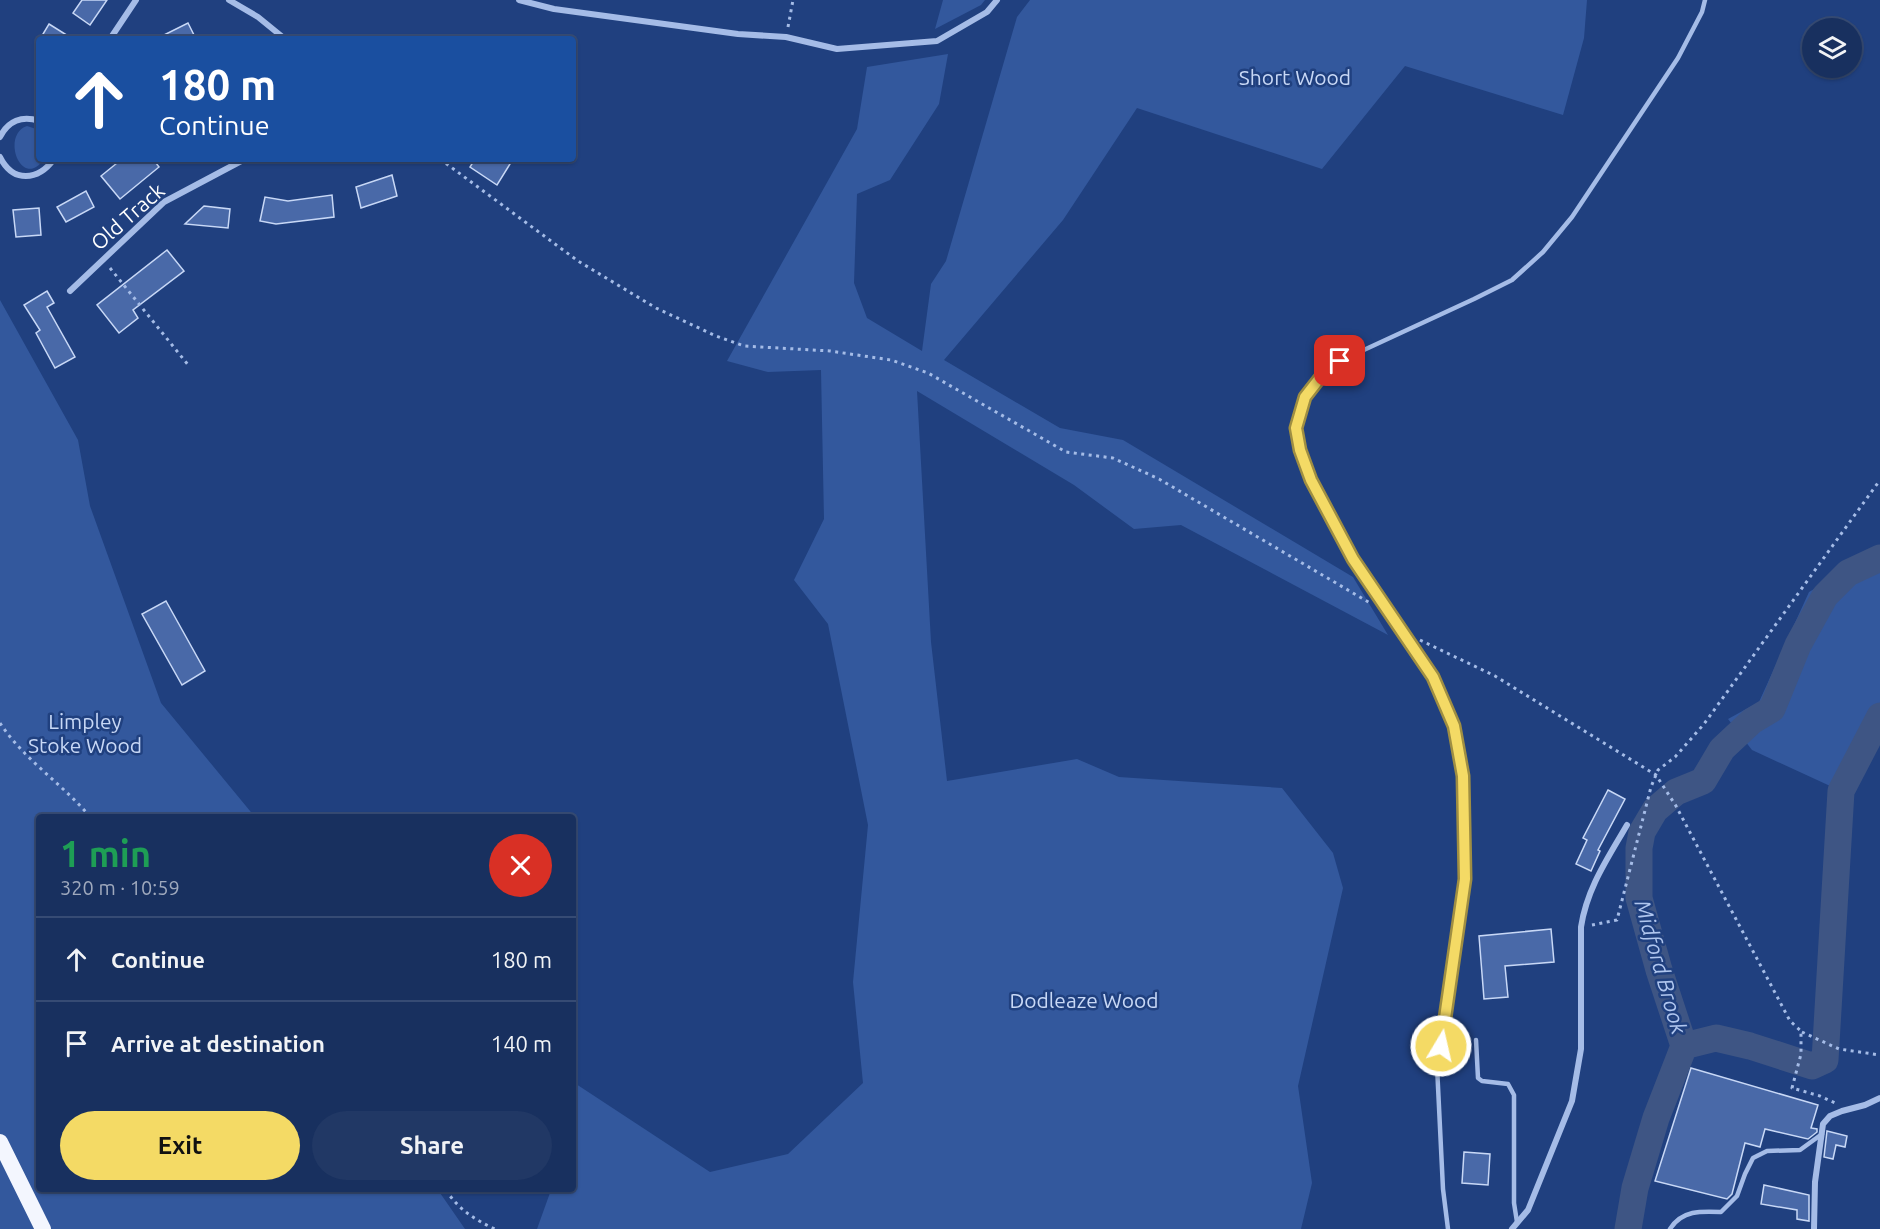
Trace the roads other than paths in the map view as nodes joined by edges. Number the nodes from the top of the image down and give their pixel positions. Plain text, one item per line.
1 (136, 0) edge
2 (229, 0) edge
3 (519, 0) edge
4 (997, 0) edge
5 (1706, 0) edge
6 (113, 36) edge
7 (281, 36) edge
8 (36, 120) edge
9 (0, 137) edge
10 (0, 157) edge
11 (52, 162) edge
12 (239, 162) edge
13 (70, 291) dead end
14 (1627, 825) dead end
15 (1476, 1040) dead end
16 (1880, 1098) edge
17 (1822, 1134) junction
18 (0, 1142) edge
19 (1517, 1222) junction
20 (42, 1229) edge
21 (1448, 1229) edge
22 (1512, 1229) edge
23 (1670, 1229) edge
24 (1814, 1229) edge

1 - 6 street
2 - 7 street
3 - 4 street
5 - 21 lane
8 - 9 street
10 - 11 street
12 - 13 street, Old Track
14 - 19 street
15 - 19 lane
16 - 17 street
17 - 23 lane
17 - 24 street
18 - 20 highway
19 - 22 street

